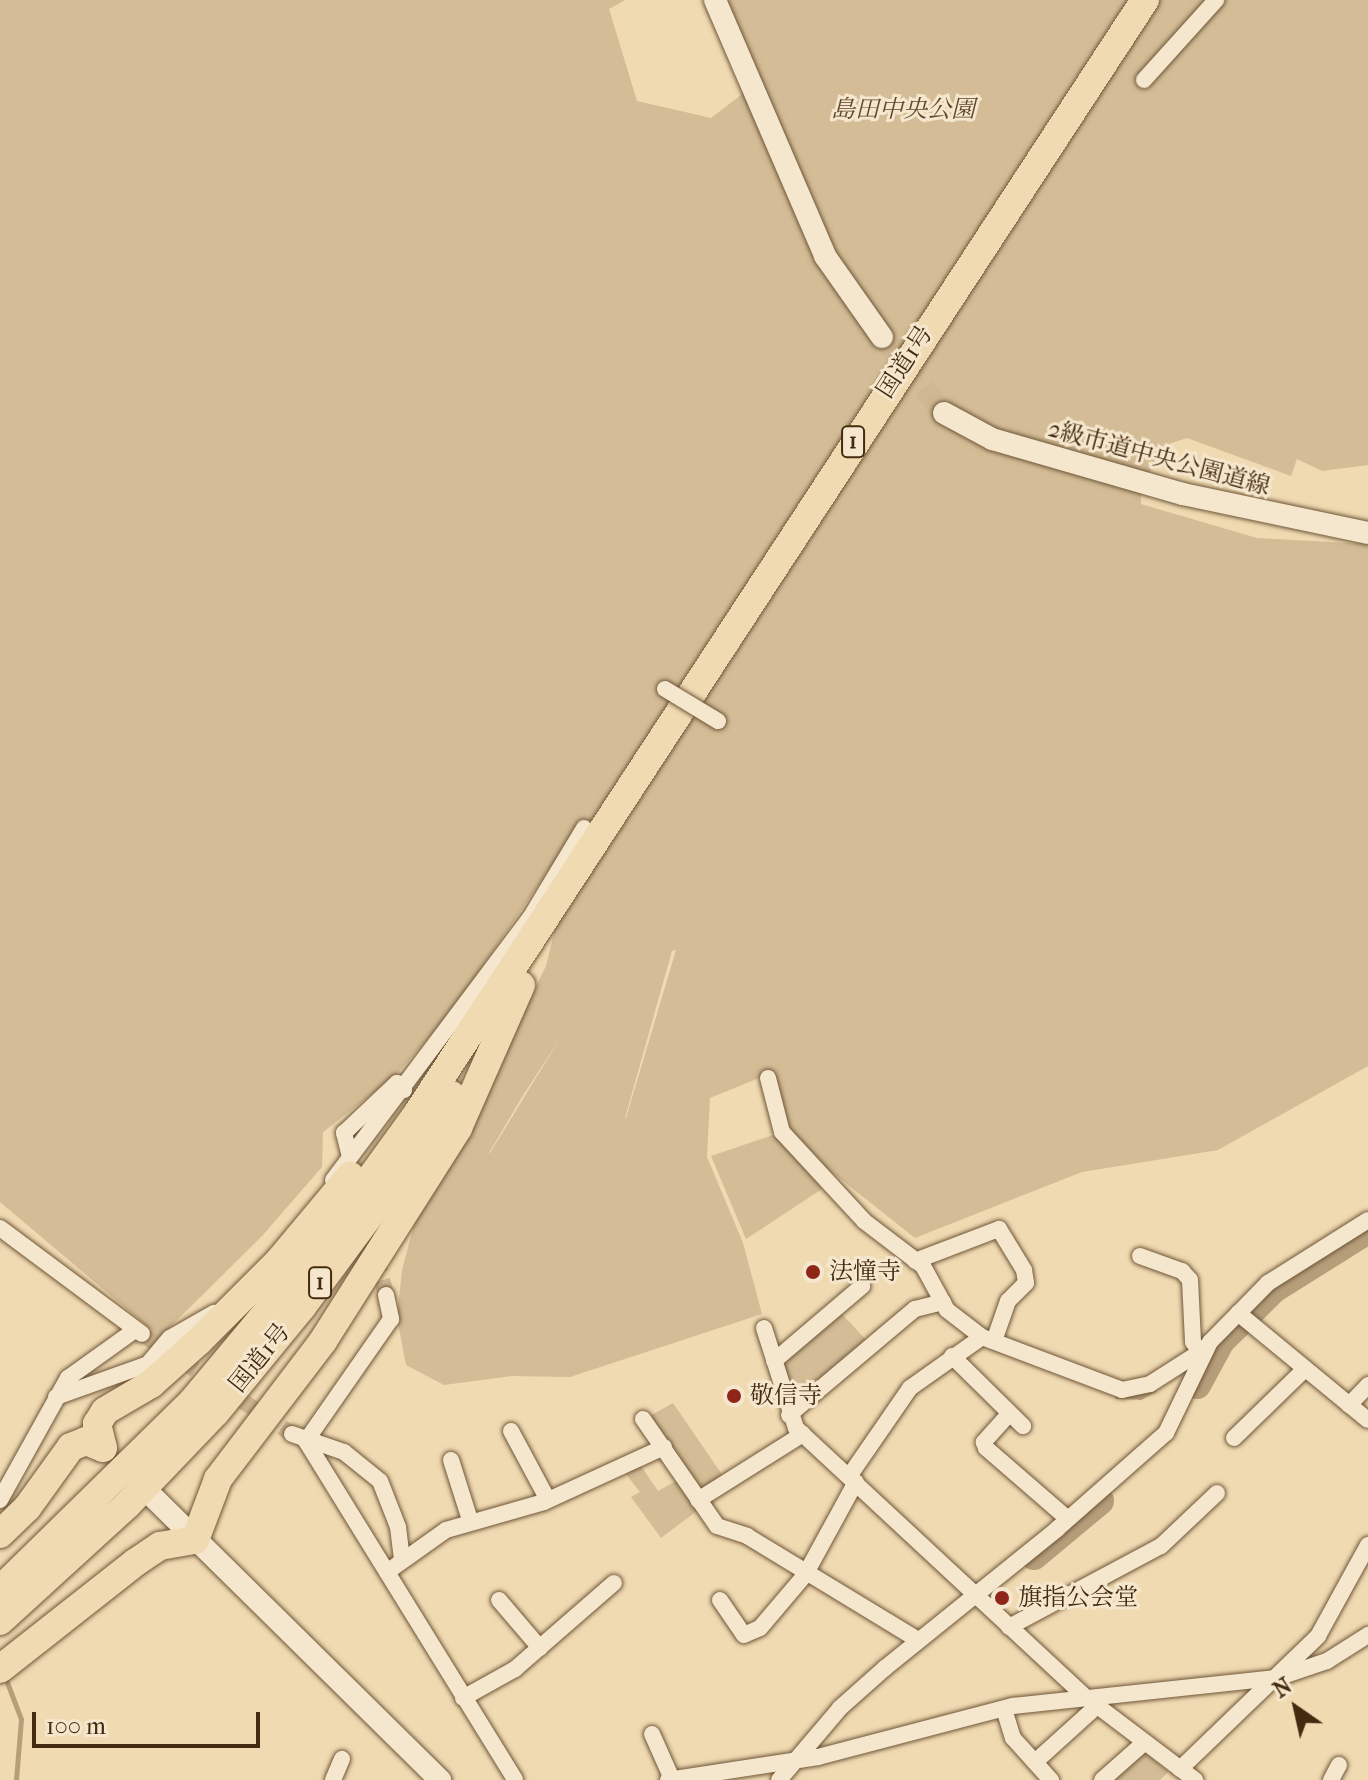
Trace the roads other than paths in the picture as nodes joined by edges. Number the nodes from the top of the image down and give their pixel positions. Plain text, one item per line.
1 (715, 0) edge
2 (1145, 0) edge
3 (1216, 0) edge
4 (1144, 80) dead end
5 (882, 337) tunnel mouth
6 (944, 413) tunnel mouth
7 (1368, 533) edge
8 (665, 689) dead end
9 (718, 721) dead end
10 (584, 828) dead end
11 (512, 985) junction
12 (768, 1078) dead end
13 (404, 1090) junction
14 (349, 1153) dead end
15 (1368, 1220) edge
16 (0, 1228) edge
17 (1140, 1256) dead end
18 (915, 1261) junction
19 (862, 1286) dead end
20 (386, 1295) tunnel mouth
21 (943, 1302) junction
22 (1238, 1313) junction
23 (764, 1328) dead end
24 (988, 1339) junction
25 (1204, 1350) junction
26 (952, 1356) junction
27 (774, 1361) junction
28 (1305, 1369) junction
29 (1368, 1385) edge
30 (56, 1397) junction
31 (1349, 1405) junction
32 (1009, 1414) junction
33 (789, 1415) junction
34 (643, 1419) dead end
35 (1368, 1420) edge
36 (1023, 1426) dead end
37 (511, 1431) dead end
38 (803, 1434) junction
39 (299, 1438) junction
40 (1234, 1438) dead end
41 (664, 1447) junction
42 (451, 1460) dead end
43 (853, 1478) junction
44 (1217, 1493) dead end
45 (154, 1498) dead end
46 (0, 1500) edge
47 (548, 1500) junction
48 (698, 1500) junction
49 (1068, 1519) junction
50 (470, 1520) junction
51 (0, 1534) edge
52 (195, 1540) junction
53 (1368, 1545) edge
54 (402, 1560) junction
55 (387, 1572) junction
56 (805, 1575) junction
57 (614, 1583) dead end
58 (0, 1590) edge
59 (972, 1594) junction
60 (499, 1600) dead end
61 (720, 1600) dead end
62 (0, 1621) edge
63 (1009, 1627) junction
64 (1368, 1635) edge
65 (918, 1640) junction
66 (540, 1648) junction
67 (0, 1669) edge
68 (1277, 1678) junction
69 (463, 1698) junction
70 (1092, 1702) junction
71 (1004, 1709) junction
72 (652, 1734) dead end
73 (1145, 1742) junction
74 (342, 1759) dead end
75 (799, 1759) junction
76 (1035, 1762) junction
77 (1180, 1769) junction
78 (333, 1780) edge
79 (440, 1780) edge
80 (515, 1780) edge
81 (670, 1780) edge
82 (779, 1780) edge
83 (1051, 1780) edge
84 (1102, 1780) edge
85 (1195, 1780) edge

1 - 5 street
2 - 11 highway, 国道1号 / 1
3 - 4 street
6 - 7 street, 2級市道中央公園道線
8 - 9 street, bridge
10 - 13 street
11 - 51 highway
11 - 52 highway
11 - 58 highway, 国道1号 / 1
11 - 62 highway, 国道1号 / 1
12 - 18 street
13 - 14 street
13 - 30 street
15 - 22 street
16 - 30 street
17 - 25 street
18 - 21 street
18 - 24 street
19 - 27 street
20 - 39 street
21 - 24 street
21 - 33 street
22 - 25 street
22 - 28 street
23 - 27 street
24 - 25 street
24 - 26 street
25 - 49 street
26 - 32 street
26 - 43 street
27 - 33 street
28 - 31 street
28 - 40 street
29 - 31 street
30 - 46 street
31 - 35 street
32 - 36 street
32 - 49 street
33 - 38 street
34 - 41 street
37 - 47 street
38 - 43 street
38 - 48 street
39 - 54 street
39 - 55 street
41 - 47 street
41 - 48 street
42 - 50 street
43 - 56 street
43 - 59 street
44 - 63 street
45 - 52 street
47 - 50 street
48 - 56 street
49 - 59 street
50 - 54 street
52 - 67 highway
52 - 79 street
53 - 68 street
54 - 55 street
55 - 69 street
56 - 61 street
56 - 65 street
57 - 66 street
59 - 63 street
59 - 65 street
60 - 66 street
63 - 70 street
64 - 68 street
65 - 75 street
66 - 69 street
68 - 70 street
68 - 77 street
69 - 80 street
70 - 71 street
70 - 73 street
70 - 76 street
71 - 75 street
71 - 76 street
72 - 81 street
73 - 77 street
73 - 84 street
74 - 78 street
75 - 81 street
75 - 82 street
76 - 83 street
77 - 85 street

